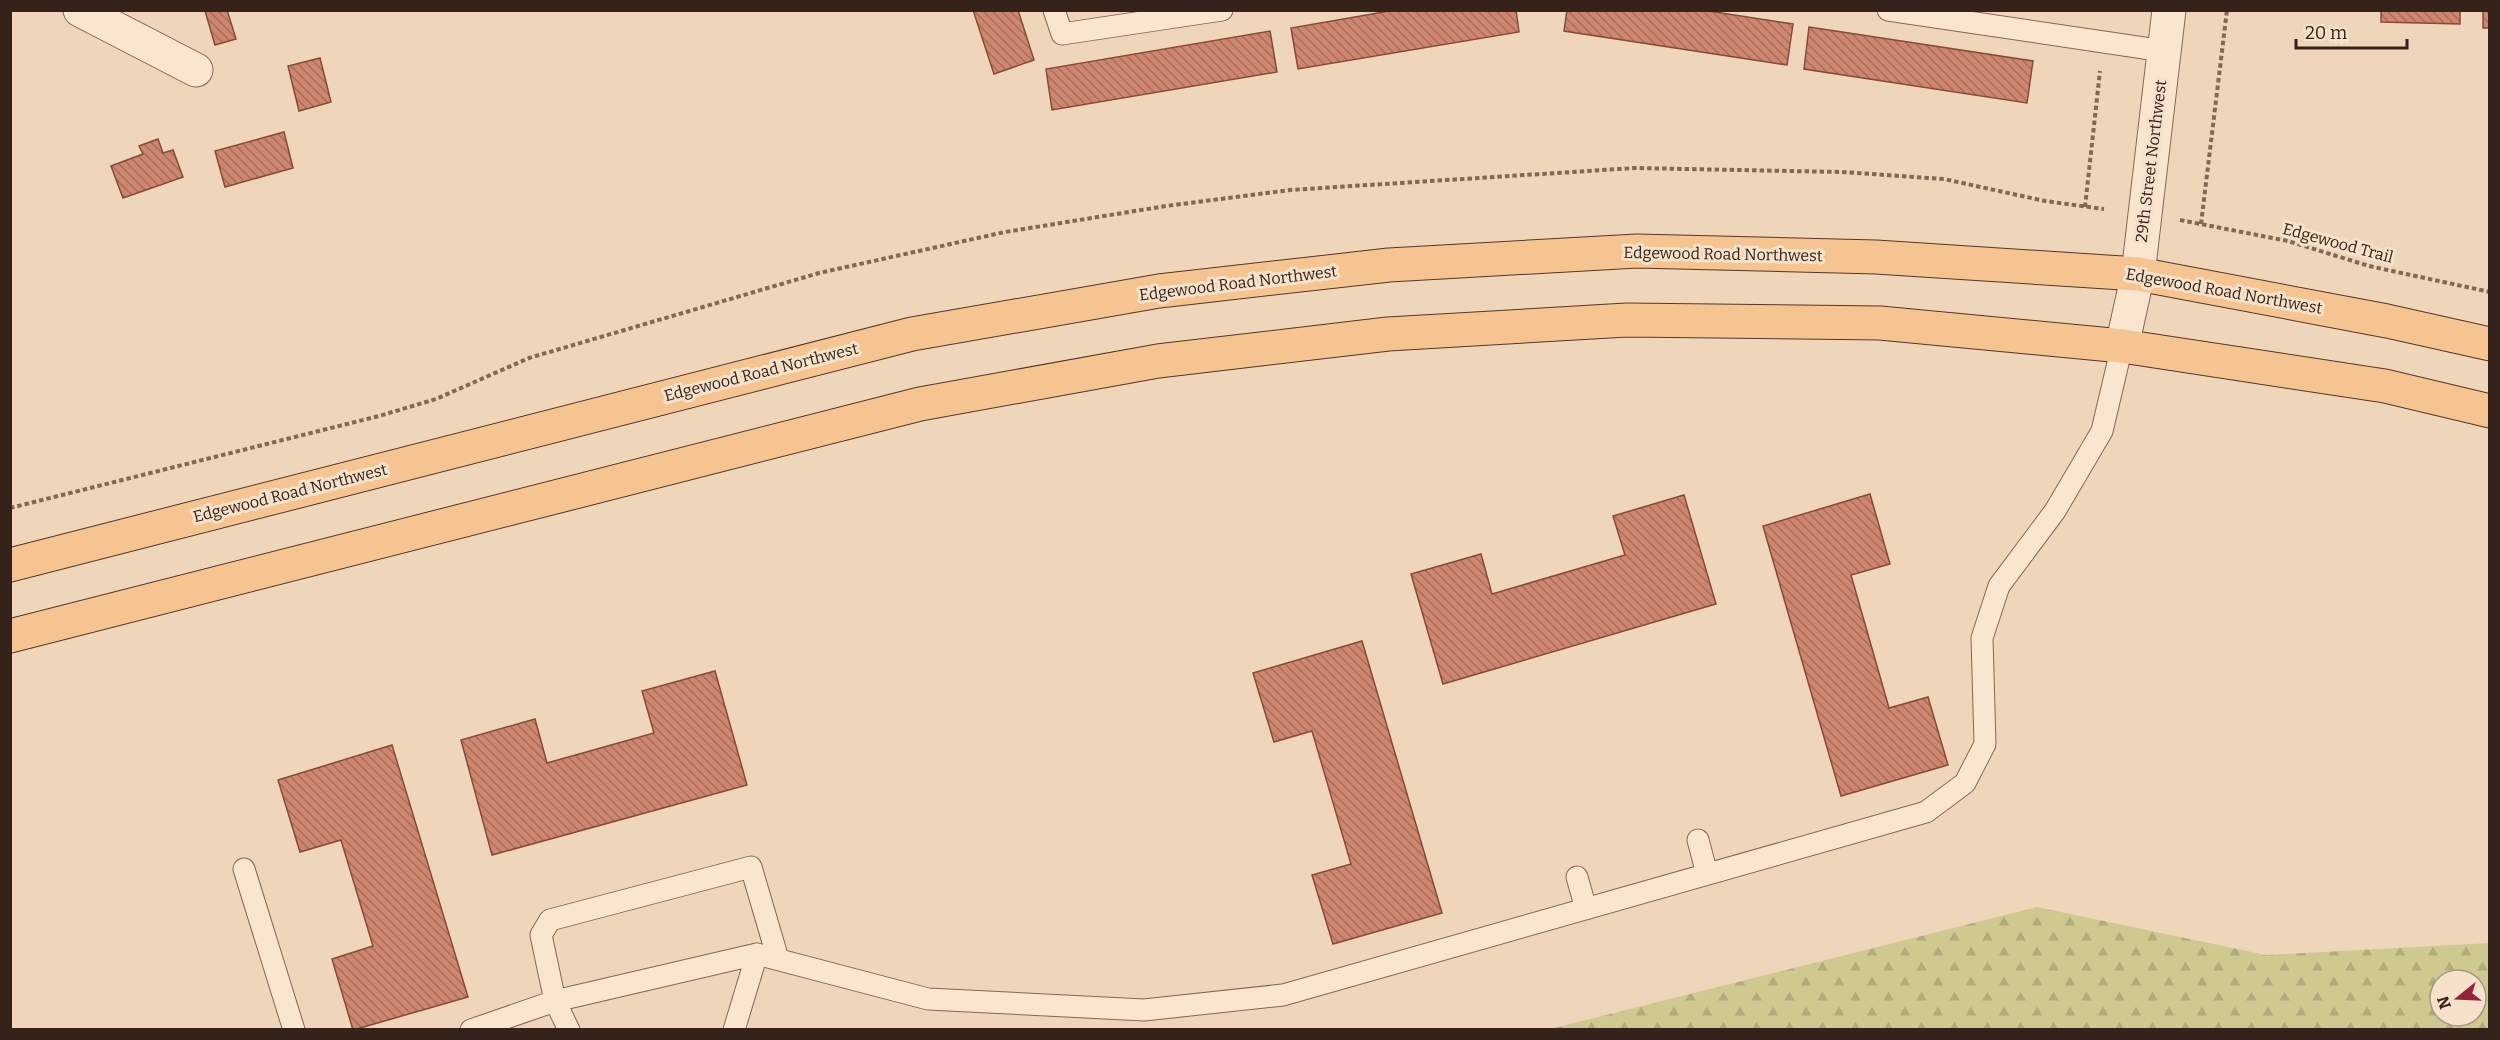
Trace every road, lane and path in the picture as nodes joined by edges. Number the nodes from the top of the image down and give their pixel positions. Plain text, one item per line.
1 (80, 10) edge
2 (1054, 10) edge
3 (1222, 10) edge
4 (1888, 10) edge
5 (2169, 10) edge
6 (2227, 10) edge
7 (2102, 42) junction
8 (2164, 51) junction
9 (196, 70) dead end
10 (2085, 207) dead end
11 (2179, 220) dead end
12 (2201, 224) junction
13 (2138, 274) junction
14 (2490, 292) edge
15 (2490, 344) edge
16 (2122, 346) junction
17 (2490, 411) edge
18 (10, 565) edge
19 (10, 636) edge
20 (1698, 840) dead end
21 (244, 869) dead end
22 (1707, 874) junction
23 (1577, 876) dead end
24 (1586, 909) junction
25 (757, 954) junction
26 (778, 960) junction
27 (555, 1002) junction
28 (294, 1029) edge
29 (471, 1029) edge
30 (569, 1029) edge
31 (734, 1029) edge

1 - 9 street
2 - 3 lane
4 - 7 lane
5 - 8 street, 29th Street Northwest
6 - 12 path
7 - 8 lane
7 - 10 path
8 - 13 street, 29th Street Northwest
11 - 12 path, Edgewood Trail
12 - 14 path, Edgewood Trail
13 - 15 main road, Edgewood Road Northwest
13 - 16 street, 29th Street Northwest
13 - 18 main road, Edgewood Road Northwest
16 - 17 main road
16 - 19 main road
16 - 22 lane
20 - 22 lane
21 - 28 lane
22 - 24 lane
23 - 24 lane
24 - 26 lane
25 - 26 lane
25 - 27 lane
25 - 31 lane
26 - 27 lane
27 - 29 lane
27 - 30 lane

